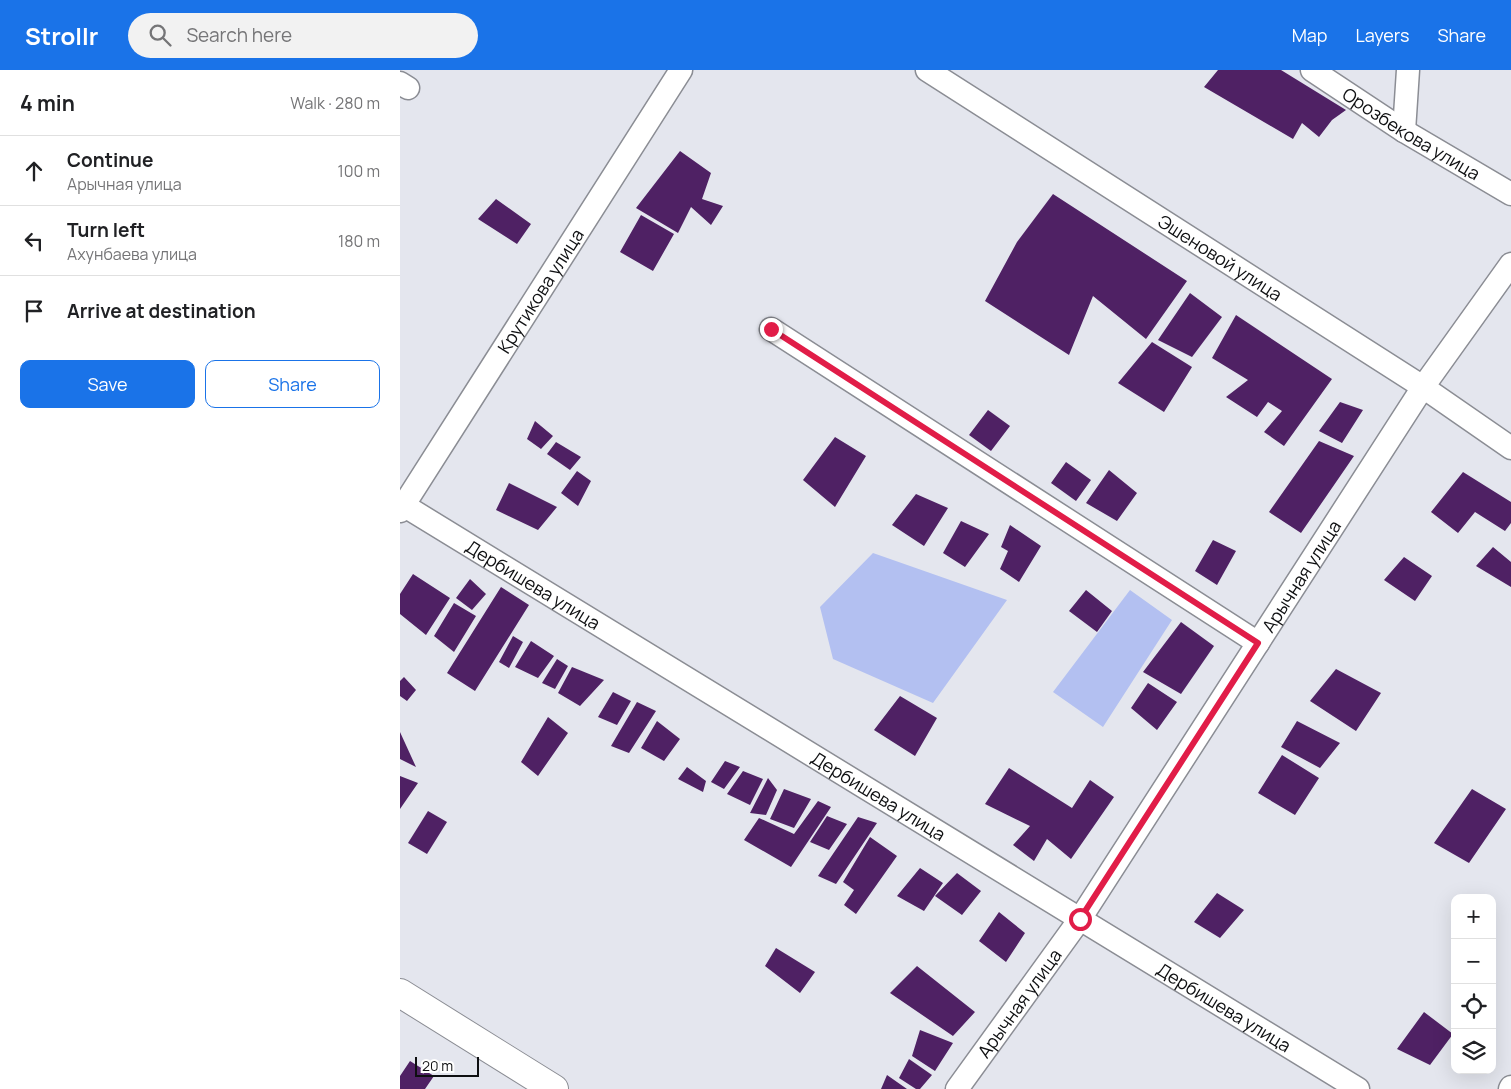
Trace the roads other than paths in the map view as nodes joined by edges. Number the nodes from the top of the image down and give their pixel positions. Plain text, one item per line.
1 (681, 70) edge
2 (927, 70) edge
3 (1312, 70) edge
4 (1408, 70) edge
5 (1404, 131) junction
6 (1511, 194) edge
7 (1511, 264) edge
8 (771, 329) dead end
9 (1423, 387) junction
10 (1511, 448) edge
11 (401, 506) edge
12 (1258, 643) junction
13 (1080, 919) junction
14 (400, 993) edge
15 (1348, 1086) edge
16 (554, 1089) edge
17 (957, 1089) edge

1 - 11 street, Крутикова улица
2 - 9 street, Эшеновой улица
3 - 5 street, Орозбекова улица
4 - 5 street
5 - 6 street, Орозбекова улица
7 - 9 street, Арычная улица
8 - 12 street
9 - 10 street, Эшеновой улица
9 - 12 street, Арычная улица
11 - 13 street, Дербишева улица
12 - 13 street, Арычная улица
13 - 15 street, Дербишева улица
13 - 17 street, Арычная улица
14 - 16 street

